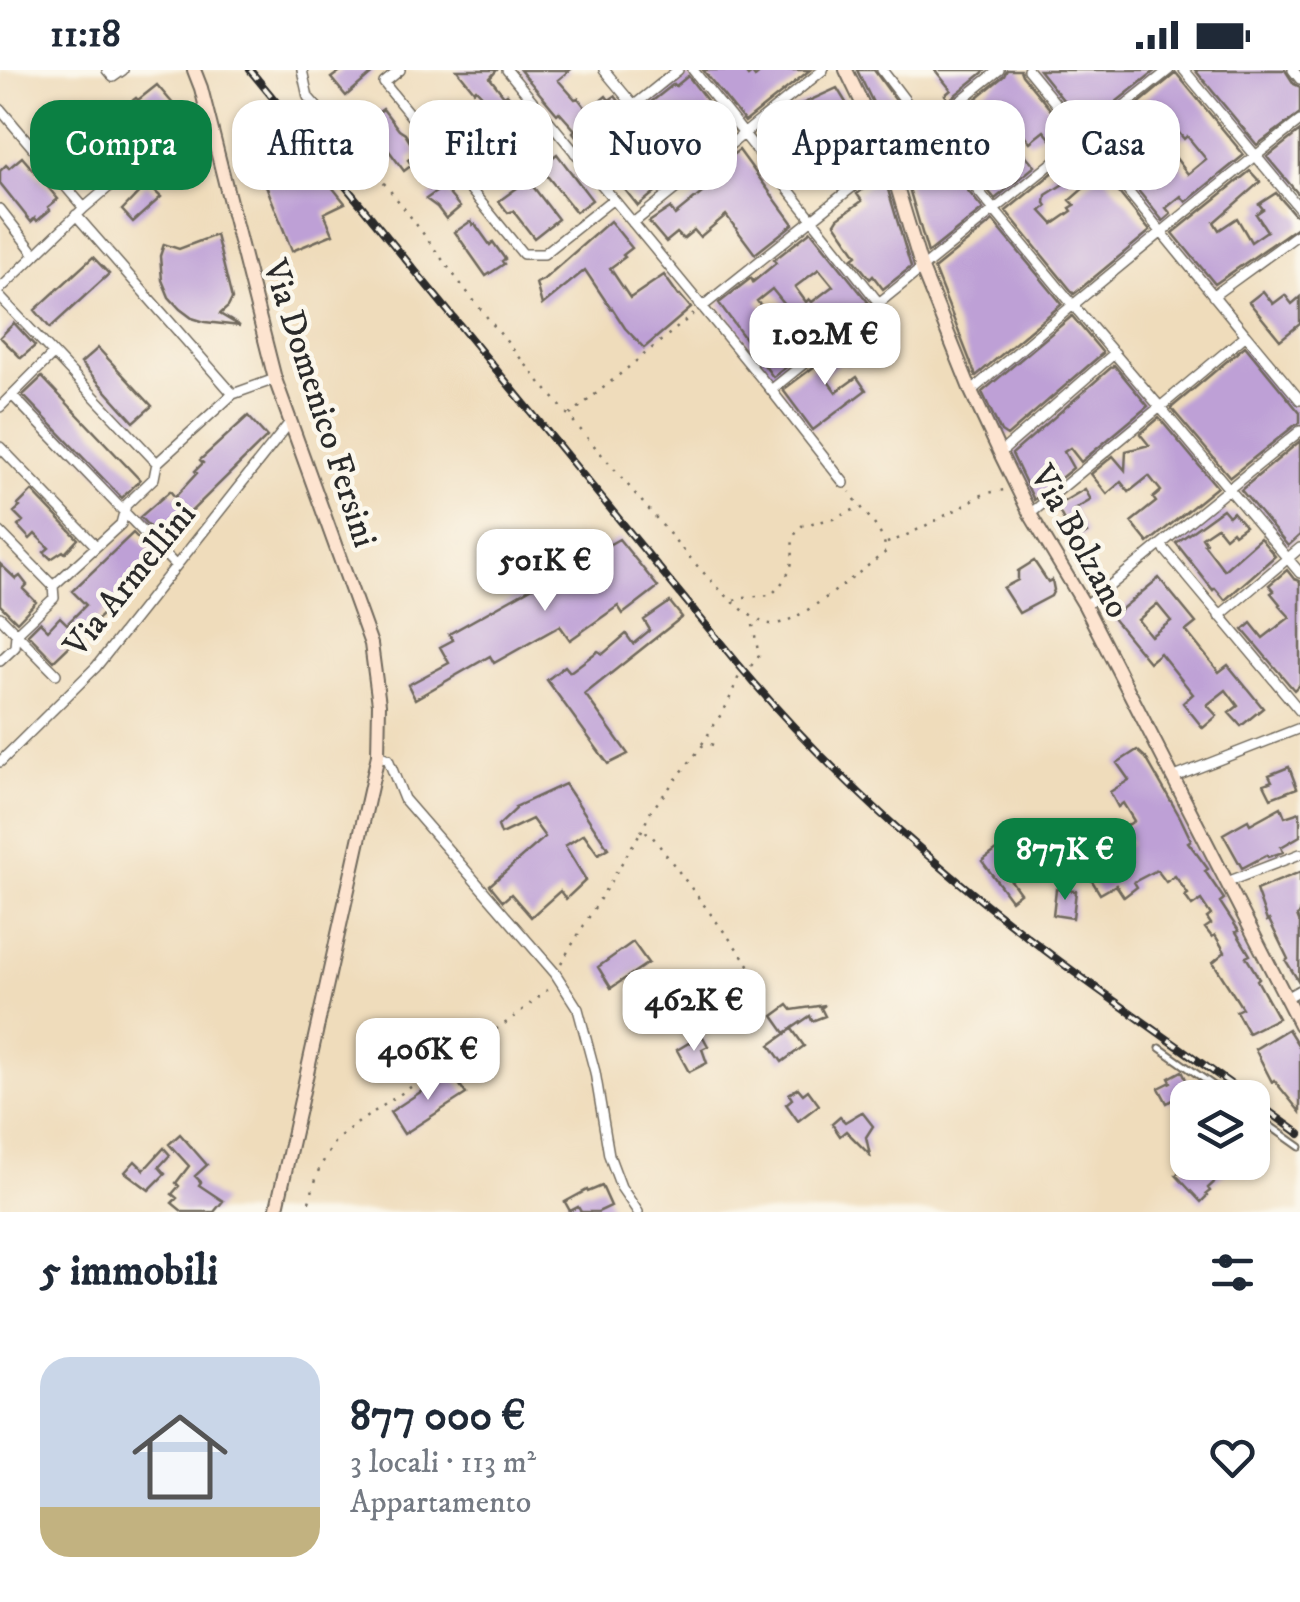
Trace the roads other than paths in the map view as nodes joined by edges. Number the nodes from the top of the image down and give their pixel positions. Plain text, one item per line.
1 (107, 70) edge
2 (123, 70) edge
3 (194, 70) edge
4 (302, 70) edge
5 (400, 70) edge
6 (506, 70) edge
7 (604, 70) edge
8 (678, 70) edge
9 (693, 70) edge
10 (823, 70) edge
11 (846, 70) edge
12 (882, 70) edge
13 (999, 70) edge
14 (1028, 70) edge
15 (1169, 70) edge
16 (1184, 70) edge
17 (1293, 70) edge
18 (1300, 79) edge
19 (203, 100) edge
20 (311, 100) edge
21 (629, 100) edge
22 (641, 100) edge
23 (860, 100) edge
24 (905, 100) edge
25 (961, 100) edge
26 (1053, 100) edge
27 (0, 109) edge
28 (1300, 122) edge
29 (212, 132) edge
30 (744, 133) junction
31 (573, 151) edge
32 (1256, 156) junction
33 (1045, 169) edge
34 (105, 190) edge
35 (605, 190) edge
36 (847, 190) edge
37 (898, 190) edge
38 (977, 190) edge
39 (612, 198) junction
40 (1300, 208) edge
41 (0, 209) edge
42 (994, 210) junction
43 (80, 211) junction
44 (812, 218) junction
45 (633, 223) junction
46 (1160, 233) junction
47 (1300, 233) edge
48 (35, 254) junction
49 (922, 269) junction
50 (0, 289) edge
51 (1214, 296) junction
52 (0, 297) edge
53 (879, 303) junction
54 (1073, 305) junction
55 (702, 307) junction
56 (1246, 335) junction
57 (1115, 353) junction
58 (53, 354) junction
59 (276, 380) junction
60 (770, 390) junction
61 (971, 391) junction
62 (233, 394) junction
63 (12, 395) junction
64 (1300, 400) edge
65 (0, 407) edge
66 (1160, 407) junction
67 (290, 420) junction
68 (1300, 431) edge
69 (0, 447) edge
70 (1000, 454) junction
71 (158, 463) junction
72 (844, 482) road end
73 (1228, 490) junction
74 (124, 512) junction
75 (1030, 514) junction
76 (0, 532) edge
77 (1161, 545) junction
78 (96, 546) junction
79 (1300, 548) edge
80 (1288, 558) junction
81 (176, 566) junction
82 (1300, 574) edge
83 (53, 586) junction
84 (1085, 606) junction
85 (1218, 616) junction
86 (0, 617) edge
87 (16, 634) junction
88 (0, 662) edge
89 (56, 674) dead end
90 (1300, 711) edge
91 (1300, 728) edge
92 (378, 754) junction
93 (0, 762) edge
94 (1172, 778) junction
95 (1300, 854) edge
96 (1227, 882) junction
97 (1300, 990) edge
98 (1286, 998) junction
99 (1300, 1025) edge
100 (1160, 1048) dead end
101 (1205, 1080) edge
102 (1270, 1126) edge
103 (1300, 1147) edge
104 (276, 1212) edge
105 (638, 1212) edge

1 - 2 street
3 - 19 main road, Via Domenico Fersini
4 - 20 street
5 - 39 street
6 - 31 street
7 - 21 street
8 - 22 street
9 - 30 street
10 - 30 street
11 - 23 main road, Via Bolzano
12 - 24 street
13 - 25 street
14 - 26 street
15 - 46 street
16 - 32 street
17 - 18 street
27 - 43 street
28 - 32 street
29 - 59 main road, Via Domenico Fersini
30 - 44 street
30 - 45 street
32 - 40 street
32 - 46 street
33 - 42 street
34 - 43 street
35 - 39 street
36 - 44 street
37 - 49 main road, Via Bolzano
38 - 42 street
39 - 45 street
41 - 48 street
42 - 49 street
42 - 54 street
43 - 48 street
43 - 62 street
44 - 53 street
44 - 55 street
45 - 55 street
46 - 51 street
46 - 54 street
47 - 51 street
48 - 50 street
49 - 53 street
49 - 61 main road, Via Bolzano
51 - 56 street
52 - 58 street
53 - 60 street
54 - 57 street
54 - 61 street
55 - 60 street
56 - 64 street
56 - 66 street
57 - 66 street
57 - 70 street
58 - 63 street
58 - 71 street
59 - 62 street
59 - 67 main road, Via Domenico Fersini
60 - 72 street
61 - 70 main road, Via Bolzano
62 - 71 street
63 - 65 street
63 - 74 street
66 - 73 street
66 - 75 street
67 - 81 street, Via Armellini
67 - 92 main road, Via Domenico Fersini
68 - 73 street
69 - 78 street
70 - 75 main road, Via Bolzano
71 - 74 street
73 - 77 street
73 - 80 street
74 - 78 street
74 - 81 street
75 - 84 main road, Via Bolzano
76 - 83 street
77 - 84 street
77 - 85 street
78 - 83 street
79 - 80 street
80 - 82 street
80 - 85 street
81 - 93 street, Via Armellini
83 - 87 street
84 - 94 main road, Via Bolzano
85 - 90 street
86 - 87 street
87 - 88 street
87 - 89 street
91 - 94 street
92 - 104 main road, Via Domenico Fersini
92 - 105 street
94 - 96 main road, Via Bolzano
95 - 96 street
96 - 98 main road, Via Bolzano
97 - 98 street
98 - 99 main road, Via Bolzano
100 - 101 lane
102 - 103 lane

